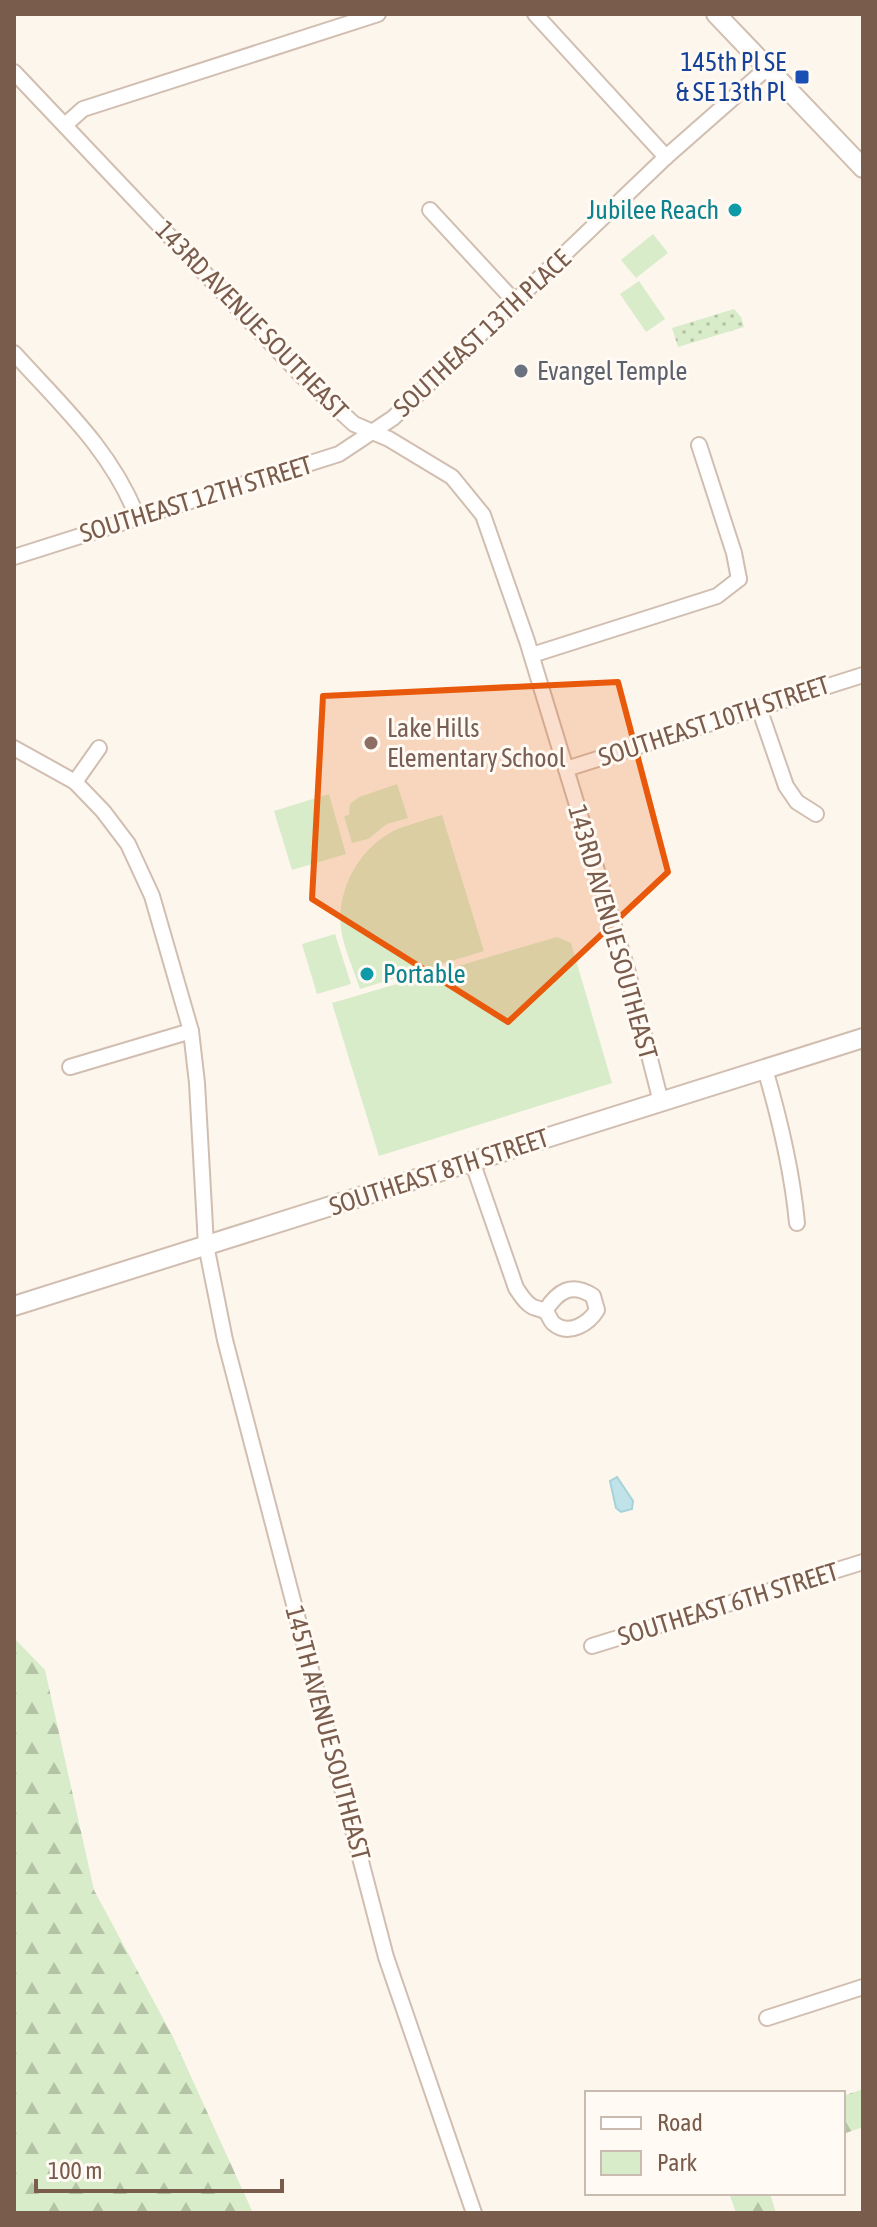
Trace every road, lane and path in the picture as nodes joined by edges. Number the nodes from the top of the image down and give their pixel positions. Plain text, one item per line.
1 (378, 14) edge
2 (535, 14) edge
3 (716, 14) edge
4 (766, 69) junction
5 (14, 72) edge
6 (65, 125) junction
7 (666, 157) junction
8 (863, 168) edge
9 (430, 210) dead end
10 (516, 303) junction
11 (14, 353) edge
12 (372, 432) junction
13 (699, 445) dead end
14 (137, 516) junction
15 (14, 557) edge
16 (532, 655) junction
17 (863, 675) edge
18 (759, 708) junction
19 (14, 748) edge
20 (99, 748) dead end
21 (566, 769) junction
22 (75, 782) junction
23 (816, 814) dead end
24 (191, 1031) junction
25 (863, 1038) edge
26 (70, 1067) dead end
27 (765, 1069) junction
28 (661, 1102) junction
29 (472, 1161) junction
30 (797, 1223) dead end
31 (206, 1245) junction
32 (14, 1306) edge
33 (545, 1311) dead end
34 (863, 1562) edge
35 (592, 1646) dead end
36 (863, 1987) edge
37 (767, 2018) dead end
38 (474, 2213) edge

1 - 6 street
2 - 7 street
3 - 4 street
4 - 7 street, SOUTHEAST 13TH PLACE
4 - 8 street
5 - 6 street, 143RD AVENUE SOUTHEAST
6 - 12 street, 143RD AVENUE SOUTHEAST
7 - 10 street, SOUTHEAST 13TH PLACE
9 - 10 street
10 - 12 street, SOUTHEAST 13TH PLACE
11 - 14 street
12 - 14 street, SOUTHEAST 12TH STREET
12 - 16 street, 143RD AVENUE SOUTHEAST
13 - 16 street
14 - 15 street, SOUTHEAST 12TH STREET
16 - 21 street, 143RD AVENUE SOUTHEAST
17 - 18 street, SOUTHEAST 10TH STREET
18 - 21 street, SOUTHEAST 10TH STREET
18 - 23 street
19 - 22 street
20 - 22 street
21 - 28 street, 143RD AVENUE SOUTHEAST
22 - 24 street, 145TH AVENUE SOUTHEAST
24 - 26 street
24 - 31 street, 145TH AVENUE SOUTHEAST
25 - 27 street, SOUTHEAST 8TH STREET
27 - 28 street, SOUTHEAST 8TH STREET
27 - 30 street
28 - 29 street, SOUTHEAST 8TH STREET
29 - 31 street, SOUTHEAST 8TH STREET
29 - 33 street
31 - 32 street, SOUTHEAST 8TH STREET
31 - 38 street, 145TH AVENUE SOUTHEAST
34 - 35 street, SOUTHEAST 6TH STREET
36 - 37 street

